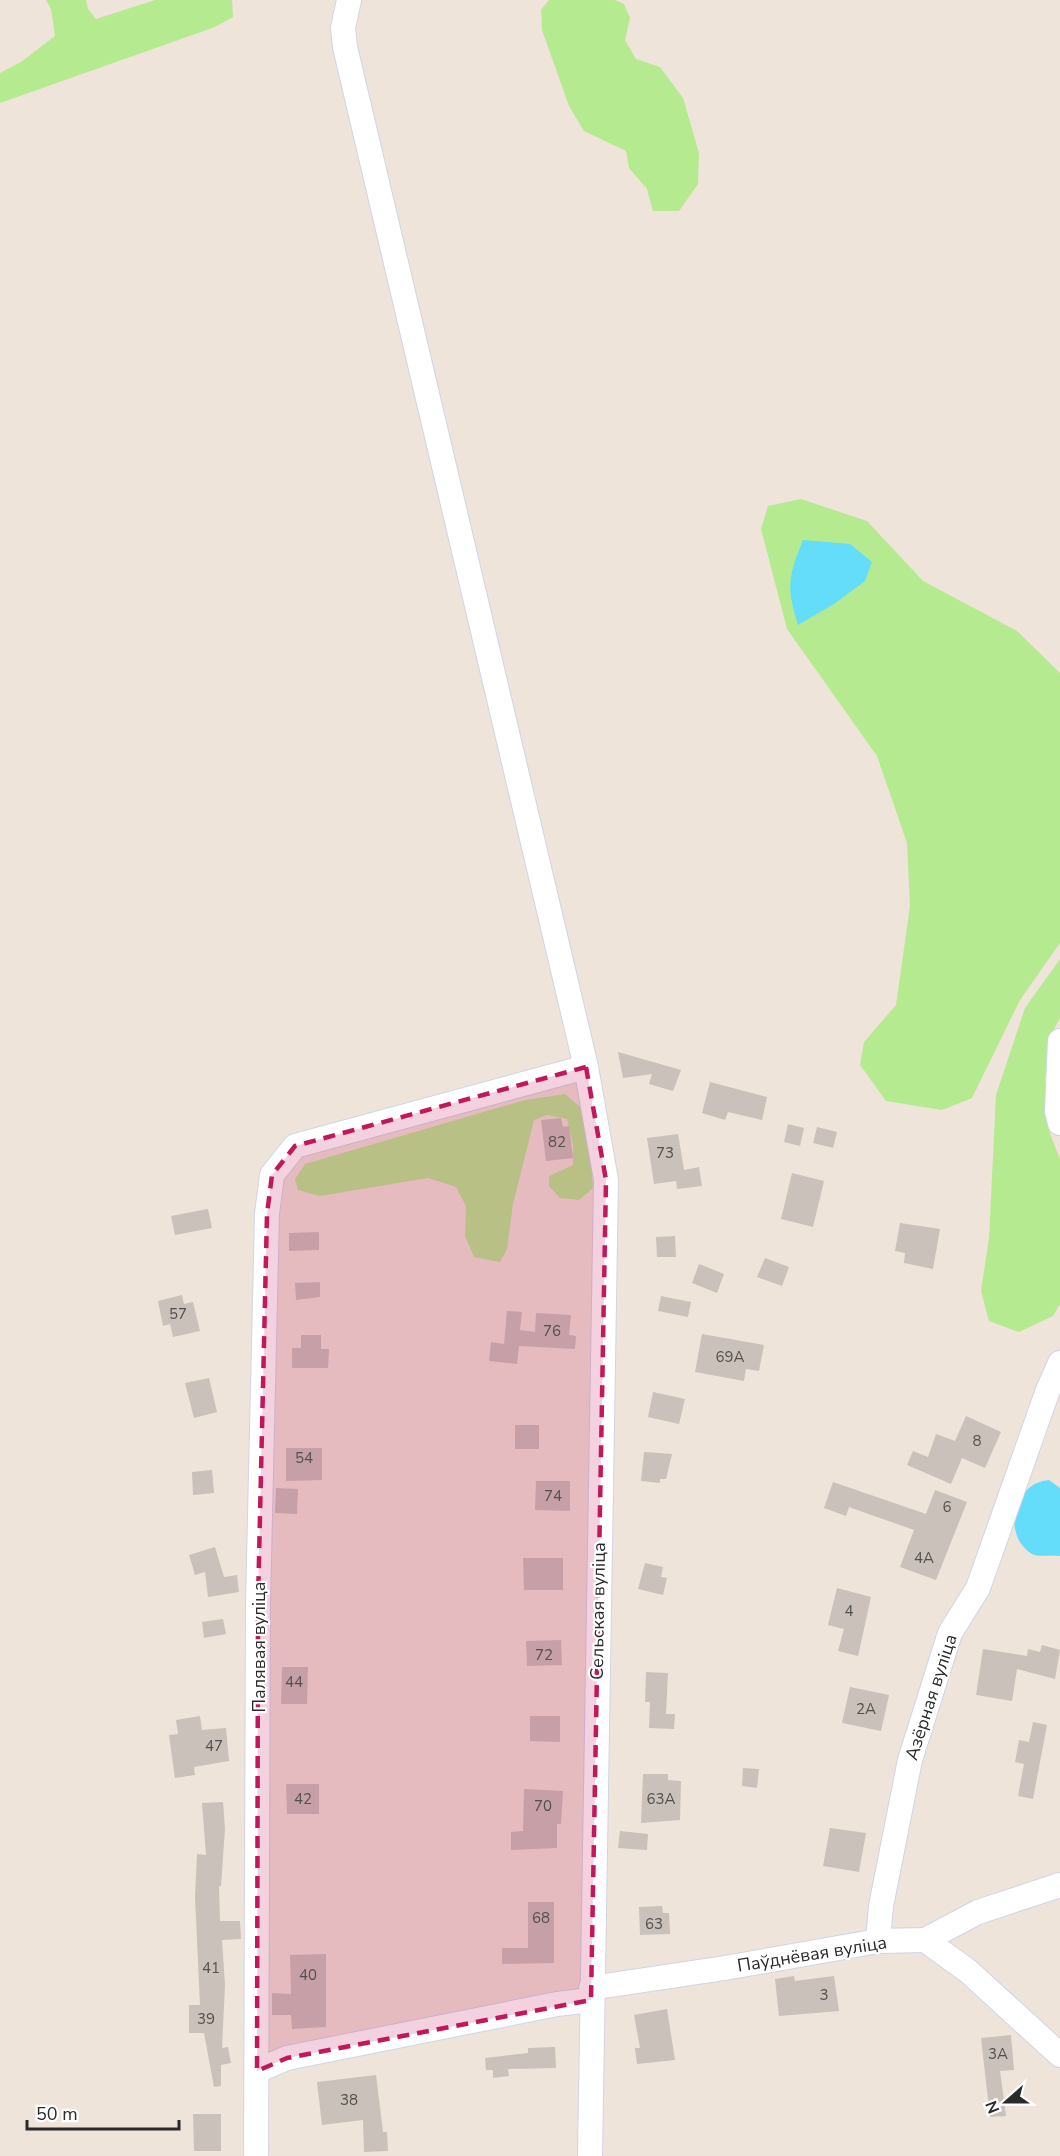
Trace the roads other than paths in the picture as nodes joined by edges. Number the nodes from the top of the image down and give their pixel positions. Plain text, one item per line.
1 (349, 0) edge
2 (1060, 1041) edge
3 (586, 1067) junction
4 (1060, 1122) edge
5 (1060, 1363) edge
6 (1060, 1885) edge
7 (925, 1940) junction
8 (878, 1941) junction
9 (591, 1994) junction
10 (1060, 2055) edge
11 (257, 2071) junction
12 (256, 2156) edge
13 (590, 2156) edge

1 - 3 street, Сельская вуліца
2 - 4 street
3 - 9 street, Сельская вуліца
3 - 11 street, Палявая вуліца
5 - 8 street, Азёрная вуліца
6 - 7 street, Паўднёвая вуліца
7 - 8 street, Паўднёвая вуліца
7 - 10 street
8 - 9 street, Паўднёвая вуліца
9 - 11 street, Паўднёвая вуліца
9 - 13 street, Сельская вуліца
11 - 12 street, Палявая вуліца

